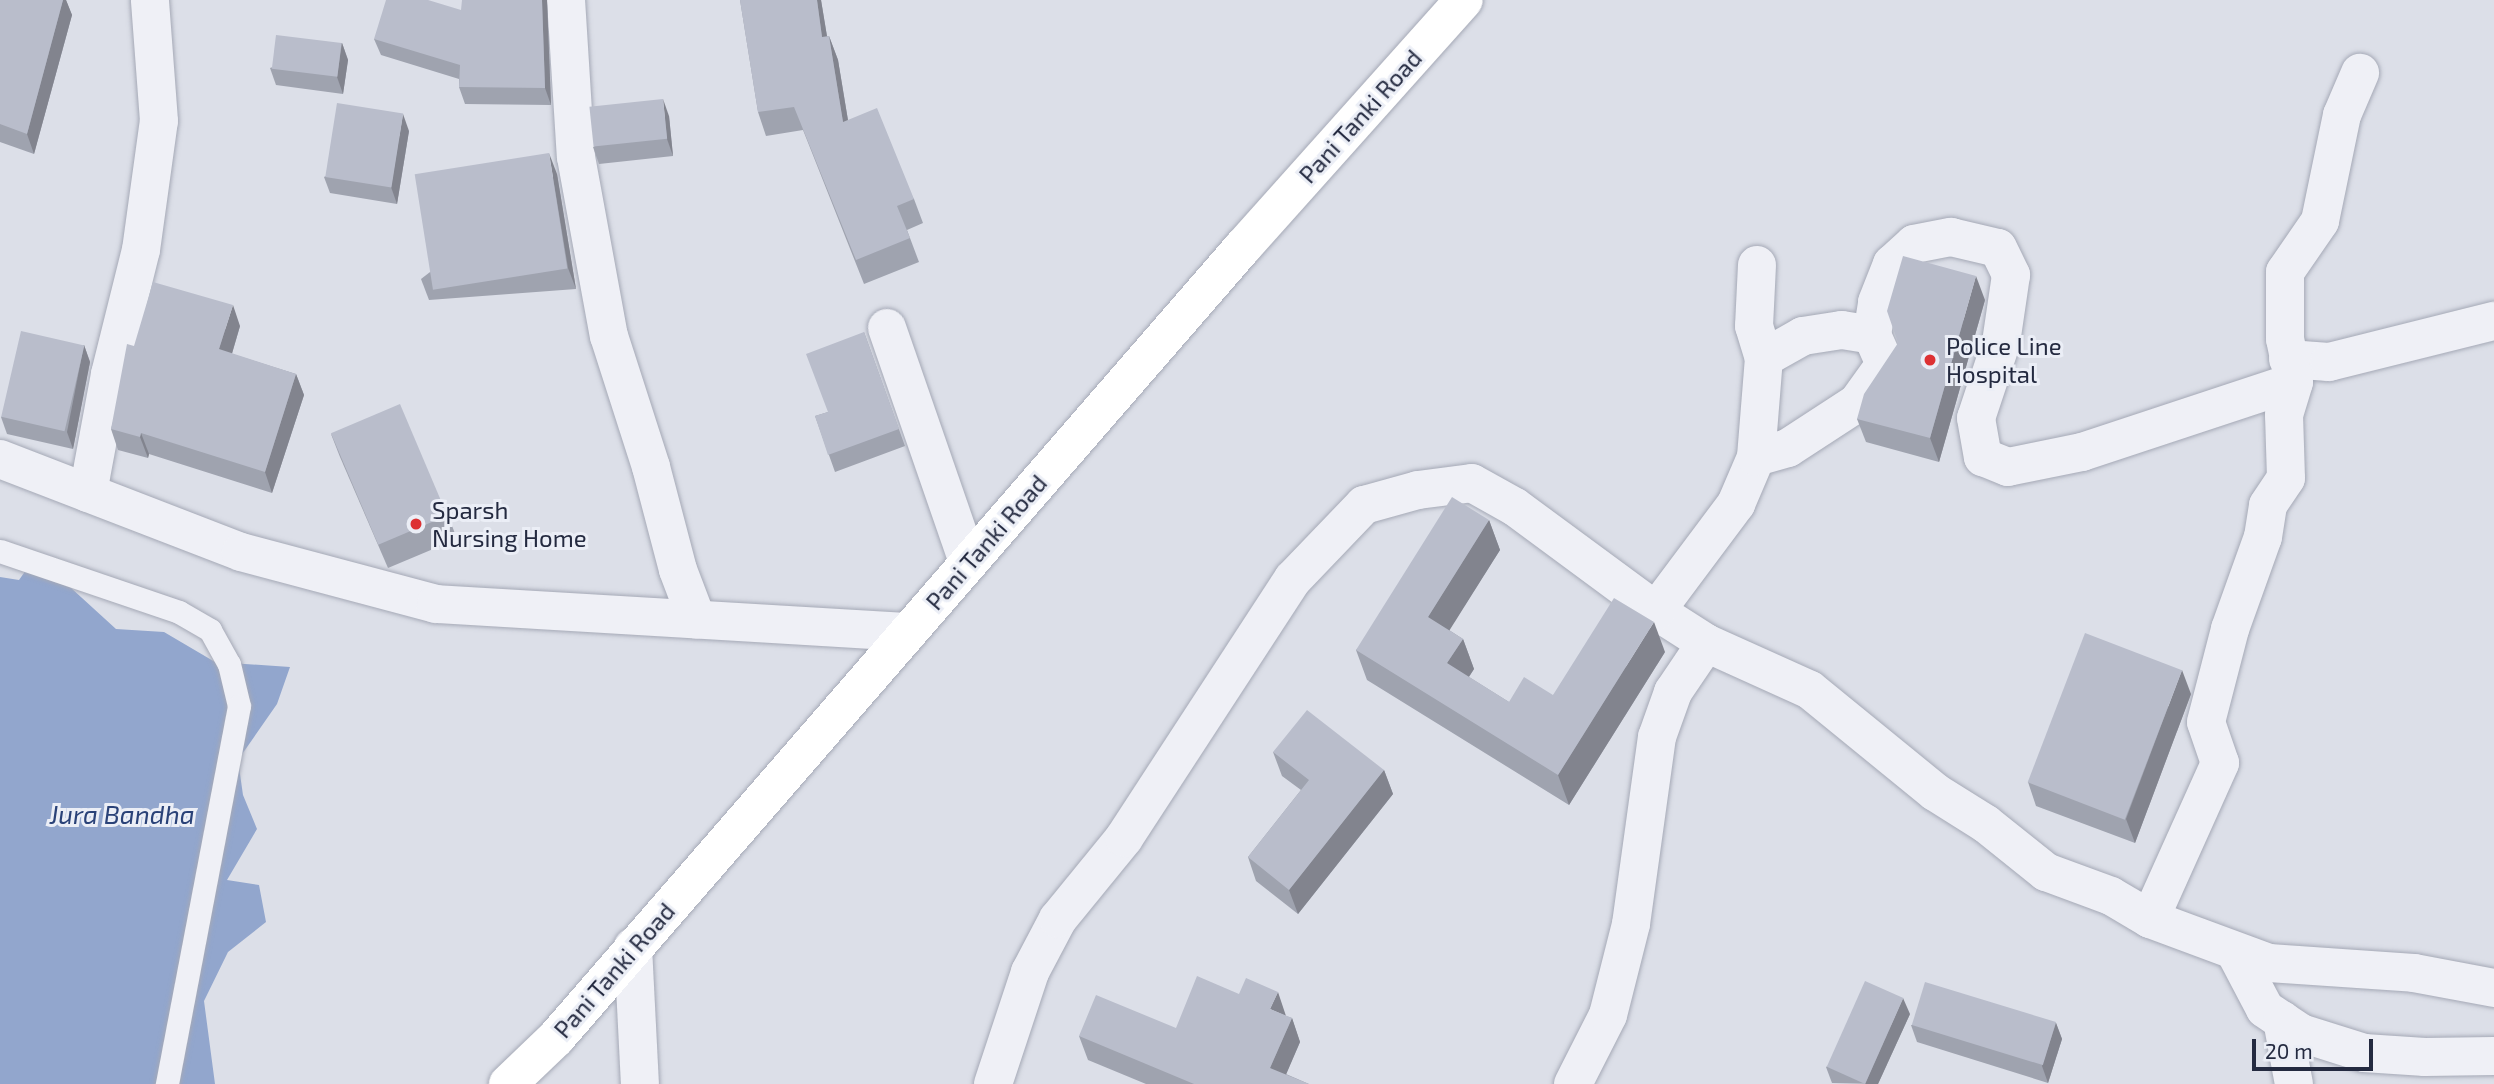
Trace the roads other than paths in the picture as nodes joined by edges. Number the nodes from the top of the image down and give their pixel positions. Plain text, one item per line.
1 (150, 0) edge
2 (566, 0) edge
3 (1464, 0) edge
4 (2360, 73) dead end
5 (1757, 265) dead end
6 (2494, 321) edge
7 (887, 328) dead end
8 (1872, 335) junction
9 (1764, 358) junction
10 (2291, 370) junction
11 (1756, 457) junction
12 (0, 459) edge
13 (88, 493) junction
14 (0, 551) edge
15 (968, 562) junction
16 (1656, 611) junction
17 (697, 620) junction
18 (908, 632) junction
19 (1706, 643) junction
20 (2150, 919) junction
21 (633, 947) junction
22 (2235, 952) junction
23 (2494, 988) edge
24 (2282, 1020) junction
25 (2494, 1056) edge
26 (998, 1068) edge
27 (167, 1084) edge
28 (508, 1084) edge
29 (640, 1084) edge
30 (1026, 1084) edge
31 (1573, 1084) edge
32 (2294, 1084) edge

1 - 13 street
2 - 17 street
3 - 15 street, Pani Tanki Road
4 - 10 street
5 - 9 street
6 - 10 street
7 - 15 street
8 - 9 street
8 - 10 street
8 - 11 street
9 - 11 street
10 - 20 street
11 - 16 street
12 - 13 street
13 - 17 street
14 - 27 lane
15 - 18 street, Pani Tanki Road
16 - 19 street
16 - 26 street
17 - 18 street
18 - 21 street, Pani Tanki Road
19 - 20 street
19 - 31 street
20 - 22 street
21 - 28 street, Pani Tanki Road
21 - 29 street
22 - 23 street
22 - 24 street
24 - 25 street
24 - 32 street
26 - 30 street

